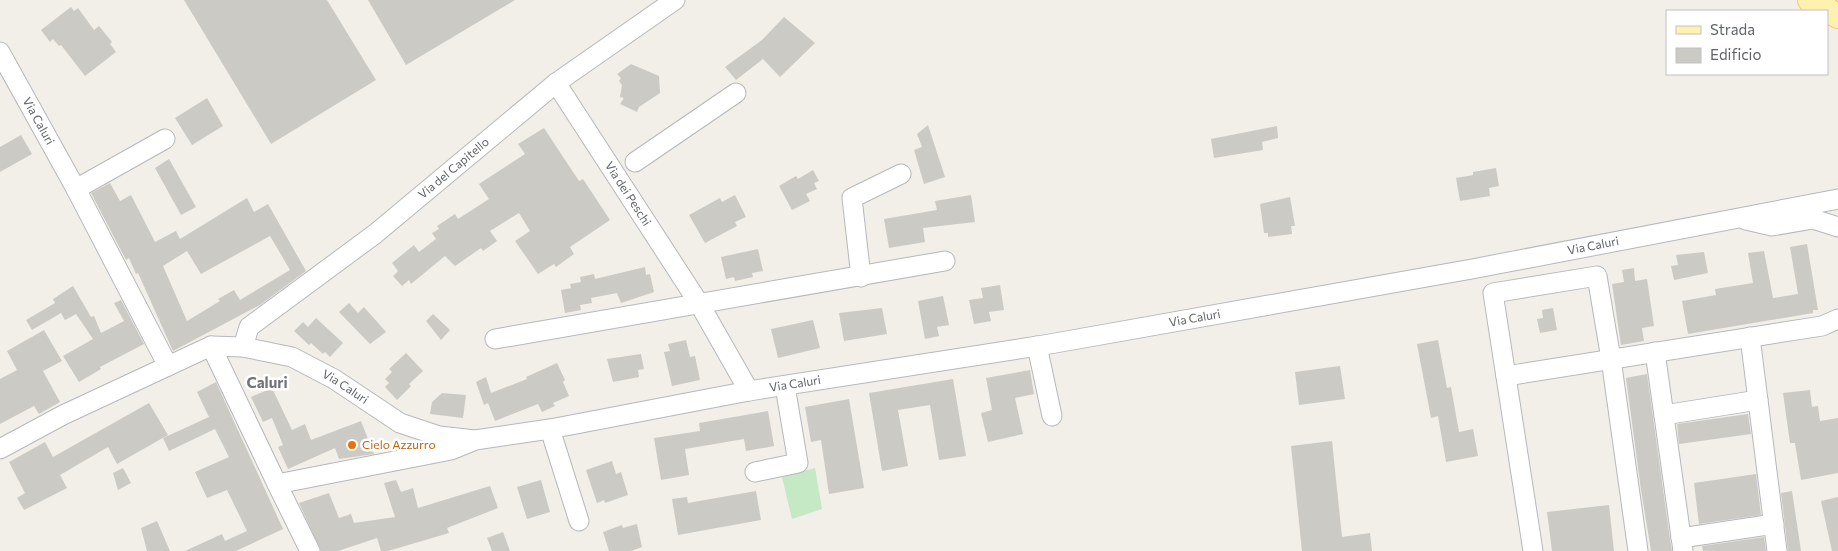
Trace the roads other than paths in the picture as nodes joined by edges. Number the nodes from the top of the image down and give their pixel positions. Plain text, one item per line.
1 (675, 0) edge
2 (1810, 0) edge
3 (1828, 10) edge
4 (0, 52) edge
5 (556, 83) junction
6 (736, 93) dead end
7 (165, 139) dead end
8 (635, 162) dead end
9 (901, 174) dead end
10 (76, 189) junction
11 (1838, 200) edge
12 (1740, 218) junction
13 (1838, 227) edge
14 (945, 261) dead end
15 (861, 277) junction
16 (700, 305) junction
17 (1838, 319) edge
18 (1750, 338) junction
19 (495, 339) dead end
20 (211, 346) junction
21 (1037, 346) junction
22 (243, 347) junction
23 (1655, 352) junction
24 (1611, 359) junction
25 (168, 366) junction
26 (1506, 376) junction
27 (785, 386) junction
28 (749, 391) junction
29 (1758, 400) junction
30 (1664, 415) junction
31 (1052, 416) dead end
32 (550, 430) junction
33 (475, 440) junction
34 (0, 449) edge
35 (755, 472) dead end
36 (277, 484) junction
37 (579, 521) dead end
38 (1774, 524) junction
39 (1682, 545) edge
40 (310, 551) edge
41 (1533, 551) edge
42 (1638, 551) edge
43 (1778, 551) edge

1 - 5 street, Via del Capitello
2 - 3 main road
4 - 10 street, Via Caluri
5 - 16 street, Via dei Peschi
5 - 22 street, Via del Capitello
6 - 8 street
7 - 10 street
9 - 15 street
10 - 25 street, Via Caluri
11 - 12 street, Via Caluri
12 - 13 street
12 - 21 street, Via Caluri
14 - 15 street
15 - 16 street
16 - 19 street
16 - 28 street, Via dei Peschi
17 - 18 street
18 - 23 street
18 - 29 street
20 - 22 street, Via Caluri
20 - 25 street, Via Caluri
20 - 36 street
21 - 27 street, Via Caluri
21 - 31 street
22 - 33 street, Via Caluri
23 - 24 street
23 - 30 street
24 - 26 street
24 - 26 street
24 - 42 street
25 - 34 street, Via Caluri
26 - 41 street
27 - 28 street, Via Caluri
27 - 35 street
28 - 32 street, Via Caluri
29 - 30 street
29 - 38 street
30 - 39 street
32 - 33 street, Via Caluri
32 - 37 street
33 - 36 street, Via Caluri
36 - 40 street
38 - 39 street
38 - 43 street

